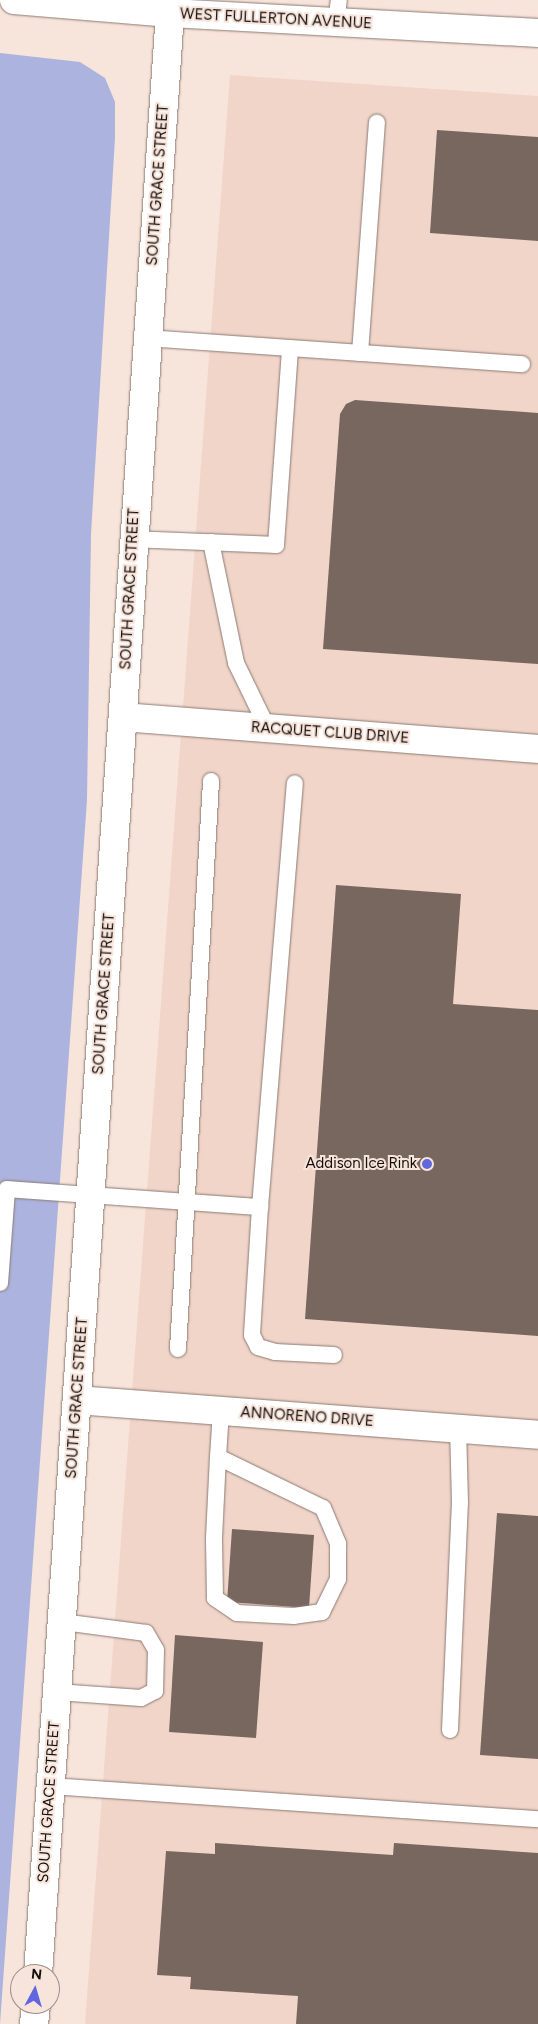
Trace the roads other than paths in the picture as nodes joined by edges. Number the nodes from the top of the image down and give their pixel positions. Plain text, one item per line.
1 (14, 0) edge
2 (338, 12) edge
3 (170, 13) junction
4 (538, 33) edge
5 (377, 123) dead end
6 (147, 338) junction
7 (290, 348) junction
8 (360, 353) junction
9 (522, 364) dead end
10 (132, 539) junction
11 (211, 542) junction
12 (123, 718) junction
13 (268, 729) junction
14 (538, 749) edge
15 (212, 781) dead end
16 (295, 783) dead end
17 (91, 1195) junction
18 (188, 1202) junction
19 (260, 1207) junction
20 (0, 1282) edge
21 (178, 1349) dead end
22 (334, 1355) dead end
23 (77, 1400) junction
24 (221, 1411) junction
25 (458, 1429) junction
26 (538, 1435) edge
27 (218, 1457) junction
28 (62, 1622) junction
29 (57, 1692) junction
30 (450, 1730) dead end
31 (50, 1786) junction
32 (538, 1819) edge
33 (39, 1964) edge

1 - 3 street, WEST FULLERTON AVENUE
2 - 3 street, WEST FULLERTON AVENUE
2 - 4 street, WEST FULLERTON AVENUE
3 - 6 street, SOUTH GRACE STREET
5 - 8 lane
6 - 7 lane
6 - 10 street, SOUTH GRACE STREET
7 - 8 lane
7 - 11 lane
8 - 9 lane
10 - 11 lane
10 - 12 street, SOUTH GRACE STREET
11 - 13 lane
12 - 13 street, RACQUET CLUB DRIVE
12 - 17 street, SOUTH GRACE STREET
13 - 14 street, RACQUET CLUB DRIVE
15 - 18 lane
16 - 19 lane
17 - 18 lane
17 - 20 lane
17 - 23 street, SOUTH GRACE STREET
18 - 19 lane
18 - 21 lane
19 - 22 lane
23 - 24 street, ANNORENO DRIVE
23 - 28 street, SOUTH GRACE STREET
24 - 25 street, ANNORENO DRIVE
24 - 27 lane
25 - 26 street, ANNORENO DRIVE
25 - 30 lane
27 - 27 lane
28 - 29 street, SOUTH GRACE STREET
28 - 29 lane
29 - 31 street, SOUTH GRACE STREET
31 - 32 lane
31 - 33 street, SOUTH GRACE STREET

